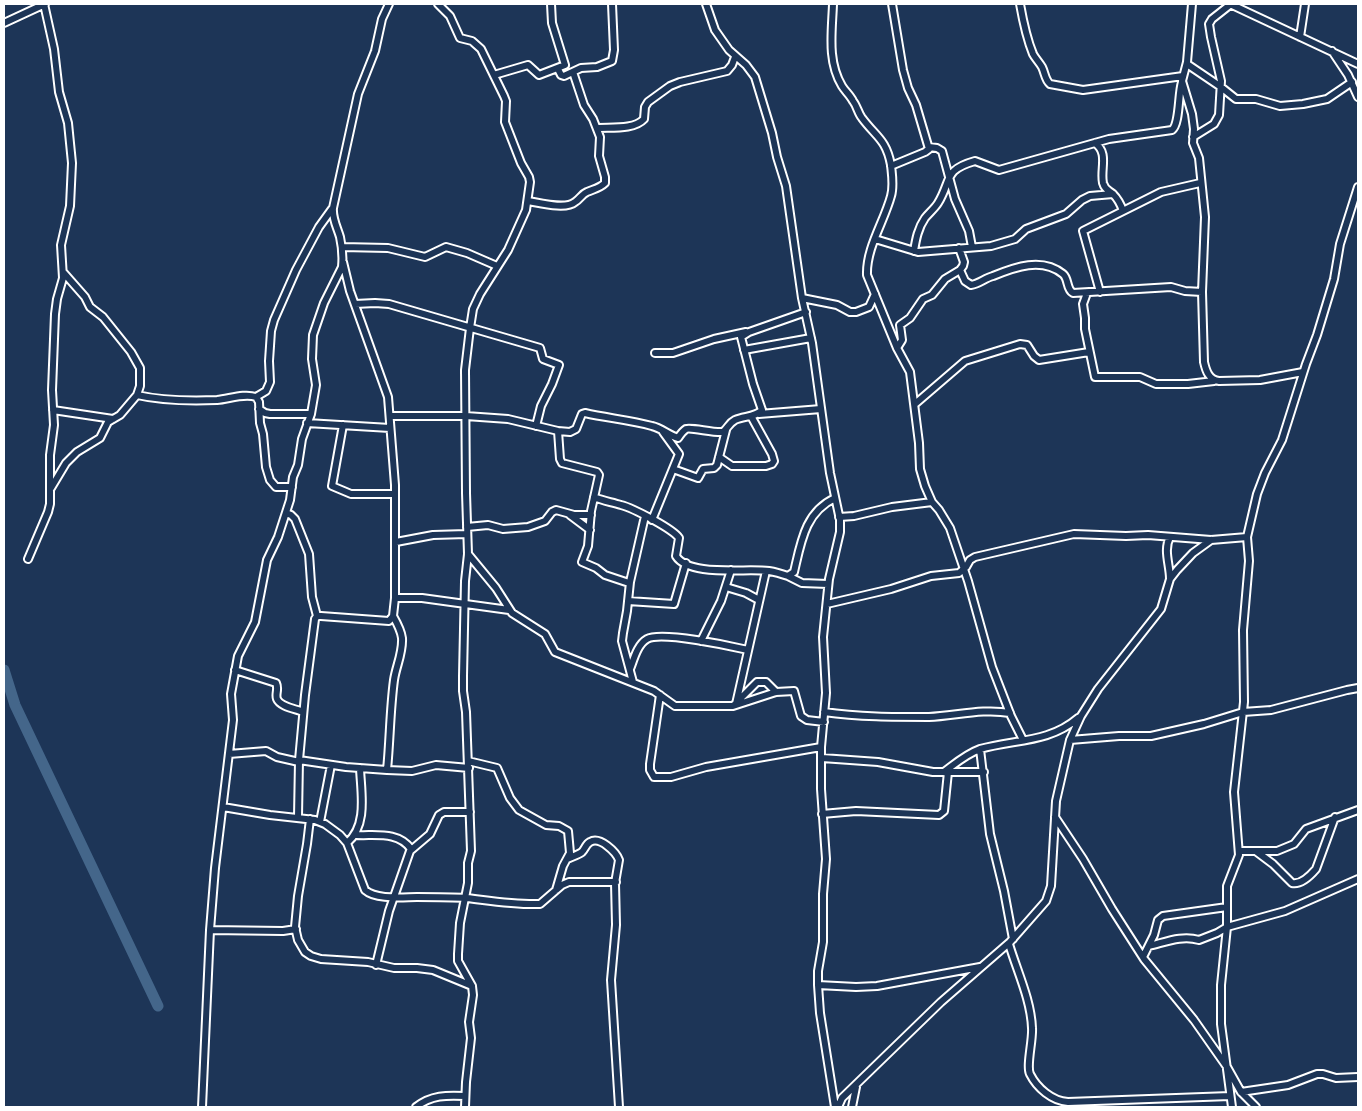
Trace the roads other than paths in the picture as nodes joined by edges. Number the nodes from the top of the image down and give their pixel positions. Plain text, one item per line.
1 (44, 4) edge
2 (389, 4) edge
3 (438, 4) edge
4 (551, 4) edge
5 (612, 4) edge
6 (706, 4) edge
7 (832, 4) edge
8 (892, 4) edge
9 (1020, 4) edge
10 (1192, 4) edge
11 (1305, 4) edge
12 (1234, 5) edge
13 (4, 23) edge
14 (1300, 37) junction
15 (1331, 50) junction
16 (735, 57) junction
17 (1187, 64) junction
18 (1358, 64) edge
19 (558, 69) junction
20 (574, 72) junction
21 (494, 75) junction
22 (1183, 78) junction
23 (1352, 82) junction
24 (1222, 87) junction
25 (1358, 97) edge
26 (597, 128) junction
27 (1193, 137) junction
28 (1095, 143) junction
29 (929, 147) junction
30 (891, 166) junction
31 (949, 175) junction
32 (1200, 183) junction
33 (1358, 186) edge
34 (1113, 194) junction
35 (528, 201) junction
36 (333, 208) junction
37 (1123, 211) junction
38 (875, 239) junction
39 (342, 247) junction
40 (972, 247) junction
41 (959, 248) junction
42 (914, 251) junction
43 (343, 260) junction
44 (497, 266) junction
45 (960, 270) junction
46 (63, 272) junction
47 (1087, 292) junction
48 (1100, 292) junction
49 (1202, 292) junction
50 (875, 294) junction
51 (802, 298) junction
52 (355, 304) junction
53 (806, 312) junction
54 (470, 328) junction
55 (750, 332) junction
56 (811, 338) junction
57 (897, 348) junction
58 (744, 350) junction
59 (1089, 352) junction
60 (655, 353) dead end
61 (1304, 372) junction
62 (1214, 380) junction
63 (137, 396) junction
64 (256, 398) junction
65 (914, 404) junction
66 (259, 408) junction
67 (821, 409) junction
68 (53, 410) junction
69 (311, 414) junction
70 (759, 414) junction
71 (390, 416) junction
72 (466, 416) junction
73 (752, 416) junction
74 (112, 419) junction
75 (307, 422) junction
76 (343, 425) junction
77 (536, 426) junction
78 (390, 428) junction
79 (726, 430) junction
80 (558, 431) junction
81 (663, 431) junction
82 (719, 457) junction
83 (673, 469) junction
84 (292, 487) junction
85 (50, 490) junction
86 (395, 494) junction
87 (594, 497) junction
88 (835, 498) junction
89 (932, 502) junction
90 (567, 513) junction
91 (286, 514) junction
92 (591, 514) junction
93 (839, 517) junction
94 (648, 518) junction
95 (467, 530) junction
96 (590, 530) junction
97 (1170, 537) junction
98 (1247, 537) junction
99 (1211, 540) junction
100 (396, 542) junction
101 (468, 554) junction
102 (28, 559) dead end
103 (686, 563) junction
104 (964, 569) junction
105 (731, 570) junction
106 (766, 571) junction
107 (788, 576) junction
108 (1170, 579) junction
109 (629, 583) junction
110 (828, 584) junction
111 (726, 587) junction
112 (395, 598) junction
113 (759, 600) junction
114 (628, 601) junction
115 (827, 604) junction
116 (464, 605) junction
117 (509, 610) junction
118 (317, 616) junction
119 (393, 616) junction
120 (701, 641) junction
121 (748, 650) junction
122 (235, 670) junction
123 (630, 670) junction
124 (633, 682) junction
125 (1358, 688) edge
126 (776, 692) junction
127 (660, 695) junction
128 (734, 705) junction
129 (303, 712) junction
130 (824, 712) junction
131 (1243, 712) junction
132 (1010, 713) junction
133 (1081, 716) junction
134 (824, 722) junction
135 (1023, 740) junction
136 (1070, 740) junction
137 (821, 747) junction
138 (980, 750) junction
139 (229, 754) junction
140 (822, 758) junction
141 (299, 761) junction
142 (468, 761) junction
143 (331, 764) junction
144 (360, 768) junction
145 (469, 768) junction
146 (387, 770) junction
147 (946, 772) junction
148 (984, 772) junction
149 (223, 807) junction
150 (1358, 810) edge
151 (470, 812) junction
152 (822, 814) junction
153 (298, 817) junction
154 (1055, 817) junction
155 (1335, 817) junction
156 (310, 819) junction
157 (320, 822) junction
158 (356, 835) junction
159 (348, 844) junction
160 (411, 850) junction
161 (1239, 851) junction
162 (1257, 852) junction
163 (567, 858) junction
164 (1358, 879) edge
165 (616, 882) junction
166 (556, 890) junction
167 (393, 898) junction
168 (466, 898) junction
169 (1227, 907) junction
170 (1227, 927) junction
171 (296, 929) junction
172 (210, 930) junction
173 (1011, 942) junction
174 (1149, 946) junction
175 (1143, 957) junction
176 (376, 965) junction
177 (982, 966) junction
178 (818, 985) junction
179 (472, 986) junction
180 (1227, 1067) junction
181 (1358, 1077) edge
182 (858, 1084) junction
183 (1241, 1092) junction
184 (465, 1096) junction
185 (1230, 1096) junction
186 (202, 1107) edge
187 (416, 1107) edge
188 (465, 1107) edge
189 (619, 1107) edge
190 (836, 1107) edge
191 (852, 1107) edge
192 (1232, 1107) edge
193 (1256, 1107) edge

1 - 13 street
1 - 46 street
2 - 36 street
3 - 21 street
4 - 19 street
5 - 20 street
6 - 16 street
7 - 30 street
8 - 29 street
9 - 22 street
10 - 17 street
11 - 14 street
12 - 14 street
12 - 24 street
14 - 15 street
15 - 18 street
15 - 23 street
16 - 26 street
16 - 51 street
17 - 22 street
17 - 24 street
19 - 20 street
19 - 21 street
20 - 26 street
21 - 35 street
22 - 27 street
22 - 28 street
23 - 24 street
23 - 25 street
24 - 27 street
26 - 35 street
27 - 32 street
28 - 31 street
28 - 34 street
29 - 30 street
29 - 31 street
30 - 38 street
31 - 40 street
31 - 42 street
32 - 37 street
32 - 49 street
33 - 61 street
34 - 37 street
34 - 40 street
35 - 44 street
36 - 39 street
36 - 64 street
37 - 48 street
38 - 42 street
38 - 50 street
39 - 43 street
39 - 44 street
40 - 41 street
41 - 42 street
41 - 45 street
43 - 52 street
43 - 69 street
44 - 54 street
45 - 47 street
45 - 57 street
46 - 63 street
46 - 68 street
47 - 48 street
47 - 59 street
48 - 49 street
49 - 62 street
50 - 51 street
50 - 57 street
51 - 53 street
52 - 54 street
52 - 71 street
53 - 55 street
53 - 56 street
54 - 72 street
54 - 77 street
55 - 58 street
55 - 60 street
56 - 58 street
56 - 67 street
57 - 65 street
58 - 70 street
59 - 62 street
59 - 65 street
61 - 62 street
61 - 98 street
63 - 64 street
63 - 74 street
64 - 66 street
65 - 89 street
66 - 69 street
66 - 84 street
67 - 70 street
67 - 88 street
68 - 74 street
68 - 85 street
69 - 75 street
70 - 73 street
71 - 72 street
71 - 78 street
72 - 77 street
72 - 95 street
73 - 79 street
73 - 82 street
74 - 85 street
75 - 76 street
75 - 84 street
76 - 78 street
76 - 86 street
77 - 80 street
78 - 86 street
79 - 81 street
79 - 82 street
80 - 81 street
80 - 87 street
81 - 83 street
82 - 83 street
83 - 94 street
84 - 91 street
85 - 102 street
86 - 100 street
87 - 92 street
87 - 94 street
88 - 93 street
88 - 107 street
89 - 93 street
89 - 104 street
90 - 92 street
90 - 95 street
90 - 96 street
91 - 118 street
91 - 122 street
92 - 96 street
93 - 110 street
94 - 103 street
94 - 109 street
95 - 100 street
95 - 101 street
96 - 109 street
97 - 99 street
97 - 104 street
97 - 108 street
98 - 99 street
98 - 131 street
99 - 108 street
100 - 112 street
101 - 116 street
101 - 117 street
103 - 105 street
103 - 114 street
104 - 115 street
104 - 132 street
105 - 106 street
105 - 111 street
106 - 107 street
106 - 113 street
107 - 110 street
108 - 133 street
109 - 114 street
110 - 115 street
111 - 113 street
111 - 120 street
112 - 116 street
112 - 119 street
113 - 121 street
114 - 123 street
115 - 130 street
116 - 117 street
116 - 142 street
117 - 124 street
118 - 119 street
118 - 129 street
119 - 146 street
120 - 121 street
120 - 123 street
121 - 128 street
122 - 129 street
122 - 139 street
123 - 124 street
124 - 127 street
125 - 131 street
126 - 128 street
126 - 128 street
126 - 134 street
127 - 128 street
127 - 137 street
129 - 141 street
130 - 132 street
130 - 134 street
131 - 136 street
131 - 161 street
132 - 135 street
133 - 135 street
133 - 136 street
134 - 137 street
135 - 138 street
136 - 154 street
137 - 140 street
138 - 147 street
138 - 148 street
139 - 141 street
139 - 149 street
140 - 147 street
140 - 152 street
141 - 143 street
141 - 153 street
142 - 145 street
142 - 163 street
143 - 144 street
143 - 157 street
144 - 146 street
144 - 158 street
145 - 146 street
145 - 151 street
147 - 148 street
147 - 152 street
148 - 173 street
149 - 153 street
149 - 172 street
150 - 155 street
151 - 160 street
151 - 168 street
152 - 178 street
153 - 156 street
154 - 173 street
154 - 175 street
155 - 162 street
155 - 162 street
156 - 157 street
156 - 171 street
157 - 159 street
158 - 159 street
158 - 160 street
159 - 167 street
160 - 167 street
161 - 162 street
161 - 169 street
163 - 165 street
163 - 166 street
164 - 170 street
165 - 166 street
165 - 189 street
166 - 168 street
167 - 168 street
167 - 176 street
168 - 179 street
169 - 170 street
169 - 174 street
170 - 174 street
170 - 180 street
171 - 172 street
171 - 176 street
172 - 186 street
173 - 177 street
173 - 185 street
174 - 175 street
175 - 180 street
176 - 179 street
177 - 178 street
177 - 182 street
178 - 190 street
179 - 184 street
180 - 183 street
180 - 185 street
181 - 183 street
182 - 190 street
182 - 191 street
183 - 193 street
184 - 187 street
184 - 188 street
185 - 192 street

